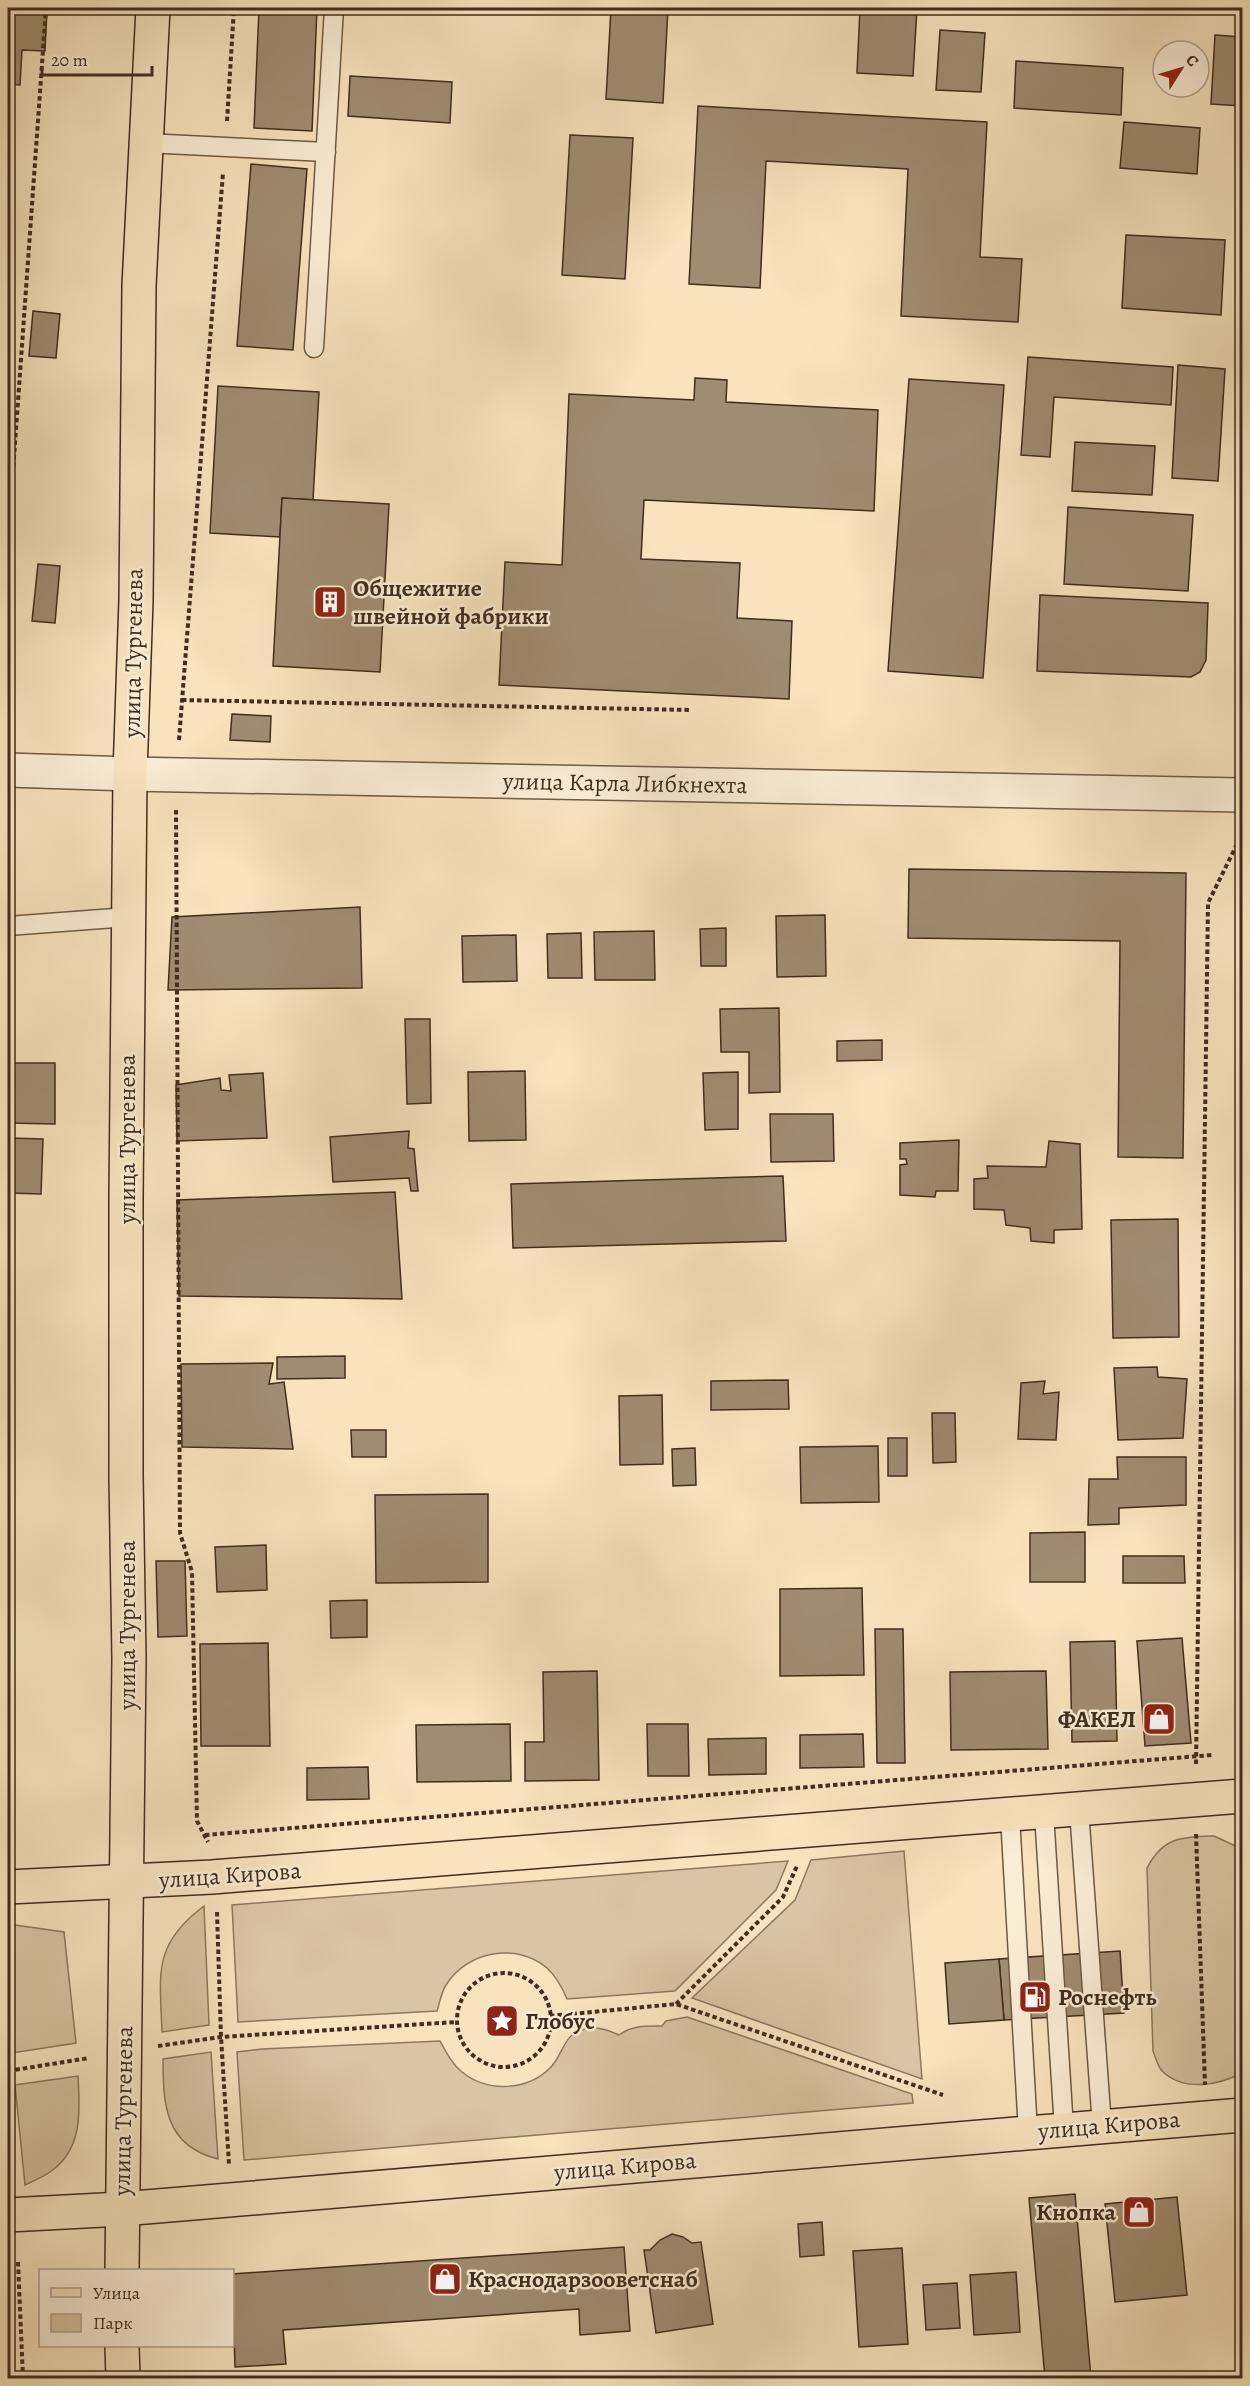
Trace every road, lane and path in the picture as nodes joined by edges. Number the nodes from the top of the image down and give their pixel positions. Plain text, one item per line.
1 (46, 8) edge
2 (153, 8) edge
3 (234, 8) edge
4 (334, 8) edge
5 (146, 143) junction
6 (225, 147) junction
7 (326, 152) junction
8 (314, 348) dead end
9 (8, 542) edge
10 (182, 700) junction
11 (691, 710) dead end
12 (8, 770) edge
13 (130, 774) junction
14 (176, 775) junction
15 (1242, 795) edge
16 (1242, 834) edge
17 (128, 917) junction
18 (8, 926) edge
19 (1212, 1755) dead end
20 (1197, 1756) junction
21 (1196, 1766) dead end
22 (830, 1785) junction
23 (1242, 1796) edge
24 (1195, 1801) junction
25 (1080, 1810) junction
26 (1044, 1814) junction
27 (1010, 1816) junction
28 (811, 1831) junction
29 (206, 1835) junction
30 (210, 1849) dead end
31 (125, 1881) junction
32 (8, 1887) edge
33 (217, 1911) dead end
34 (676, 2004) junction
35 (550, 2016) junction
36 (456, 2022) junction
37 (221, 2037) junction
38 (123, 2052) junction
39 (8, 2071) edge
40 (1204, 2094) dead end
41 (943, 2095) dead end
42 (1242, 2115) edge
43 (1102, 2126) junction
44 (1064, 2129) junction
45 (1028, 2132) junction
46 (230, 2164) dead end
47 (122, 2209) junction
48 (8, 2215) edge
49 (18, 2262) dead end
50 (122, 2269) edge
51 (122, 2347) edge
52 (23, 2379) edge
53 (123, 2379) edge

1 - 9 path
2 - 5 main road, улица Тургенева
3 - 6 path
4 - 7 lane
5 - 6 lane
5 - 13 main road, улица Тургенева
6 - 7 lane
6 - 10 path
7 - 8 lane
10 - 11 path
10 - 14 path
12 - 13 street, улица Карла Либкнехта
13 - 14 street, улица Карла Либкнехта
13 - 17 main road, улица Тургенева
14 - 15 street, улица Карла Либкнехта
14 - 29 path
16 - 20 path
17 - 18 lane
17 - 31 main road, улица Тургенева
19 - 20 path
20 - 21 path
20 - 22 path
22 - 28 path
22 - 29 path
23 - 24 main road, улица Кирова
24 - 25 main road, улица Кирова
24 - 40 path
25 - 26 main road, улица Кирова
25 - 43 lane
26 - 27 main road, улица Кирова
26 - 44 lane
27 - 28 main road, улица Кирова
27 - 45 lane
28 - 31 main road, улица Кирова
28 - 34 path
29 - 30 path
31 - 32 main road, улица Кирова
31 - 38 main road, улица Тургенева
33 - 37 path
34 - 35 path
34 - 41 path
35 - 36 path
35 - 36 path
36 - 37 path
37 - 38 path
37 - 46 path
38 - 39 path
38 - 47 main road, улица Тургенева
42 - 43 main road, улица Кирова
43 - 44 main road, улица Кирова
44 - 45 main road, улица Кирова
45 - 47 main road, улица Кирова
47 - 48 main road, улица Кирова
47 - 50 main road, улица Тургенева
49 - 52 path
51 - 53 main road

